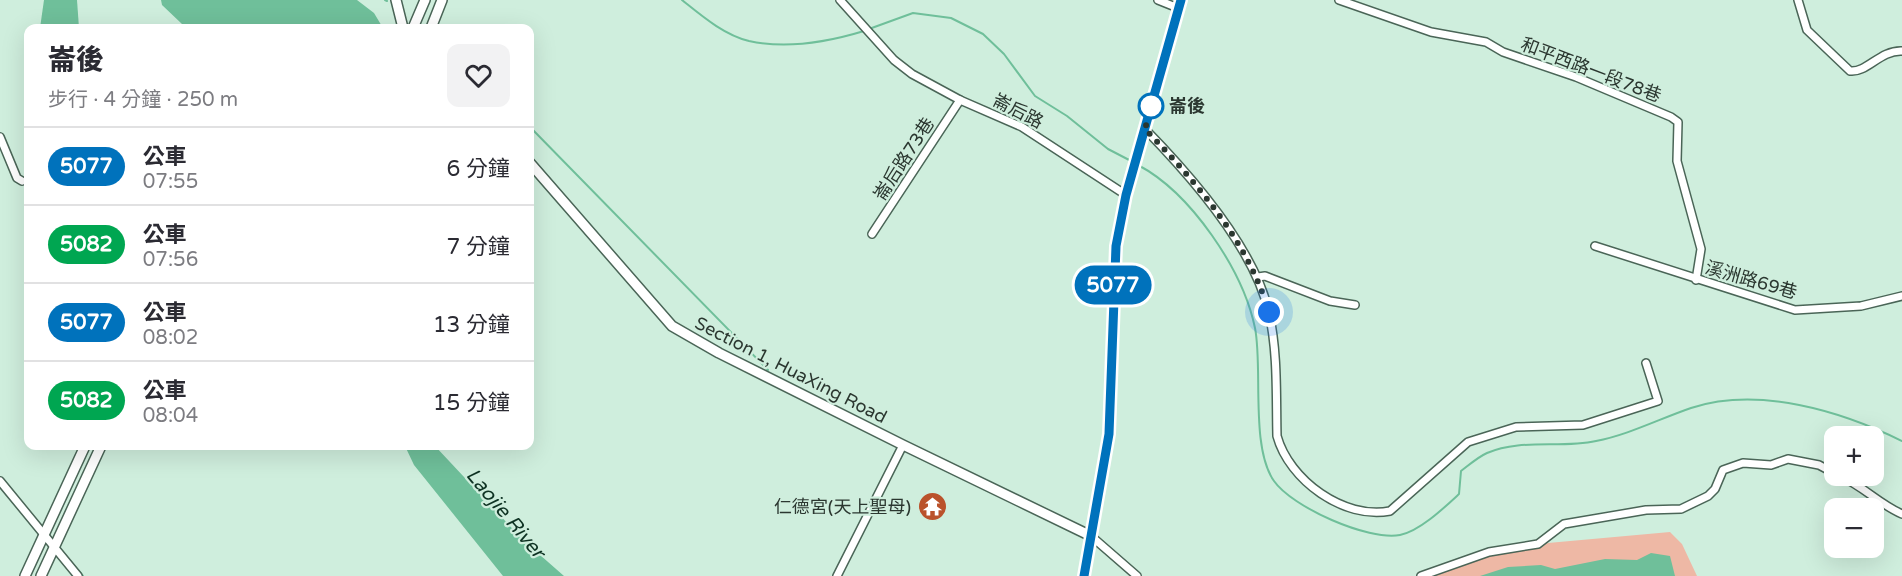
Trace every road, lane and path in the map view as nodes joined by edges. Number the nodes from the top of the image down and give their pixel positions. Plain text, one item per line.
1 (396, 0) edge
2 (425, 0) edge
3 (442, 0) edge
4 (840, 0) edge
5 (1158, 0) edge
6 (1340, 0) edge
7 (1798, 0) edge
8 (1180, 4) edge
9 (402, 24) edge
10 (415, 24) edge
11 (433, 24) edge
12 (1902, 51) edge
13 (960, 100) junction
14 (1145, 129) junction
15 (0, 137) edge
16 (534, 168) edge
17 (22, 181) dead end
18 (1126, 195) junction
19 (872, 234) dead end
20 (1595, 246) dead end
21 (1258, 277) junction
22 (1696, 280) junction
23 (1902, 296) edge
24 (1355, 305) dead end
25 (1646, 363) dead end
26 (903, 445) junction
27 (83, 450) edge
28 (99, 450) edge
29 (1824, 468) edge
30 (0, 481) edge
31 (1859, 486) edge
32 (1902, 514) edge
33 (43, 536) junction
34 (1091, 536) junction
35 (54, 548) junction
36 (25, 576) edge
37 (41, 576) edge
38 (78, 576) edge
39 (837, 576) edge
40 (1084, 576) edge
41 (1137, 576) edge
42 (1421, 576) edge

1 - 9 street
2 - 10 street
3 - 11 street
4 - 13 street, 崙后路
5 - 8 street
6 - 22 street, 和平西路一段78巷
7 - 12 street
8 - 14 street
13 - 18 street, 崙后路
13 - 19 street, 崙后路73巷
14 - 18 street
14 - 21 street
15 - 17 street
16 - 26 street, Section 1, HuaXing Road
18 - 34 street
20 - 22 street, 溪洲路69巷
21 - 24 street
21 - 25 street
22 - 23 street, 溪洲路69巷
26 - 34 street, Section 1, HuaXing Road
26 - 39 street
27 - 33 street
28 - 35 street
29 - 42 street
30 - 33 street
31 - 32 street
33 - 35 street
33 - 36 street
34 - 40 street
34 - 41 street
35 - 37 street
35 - 38 street

